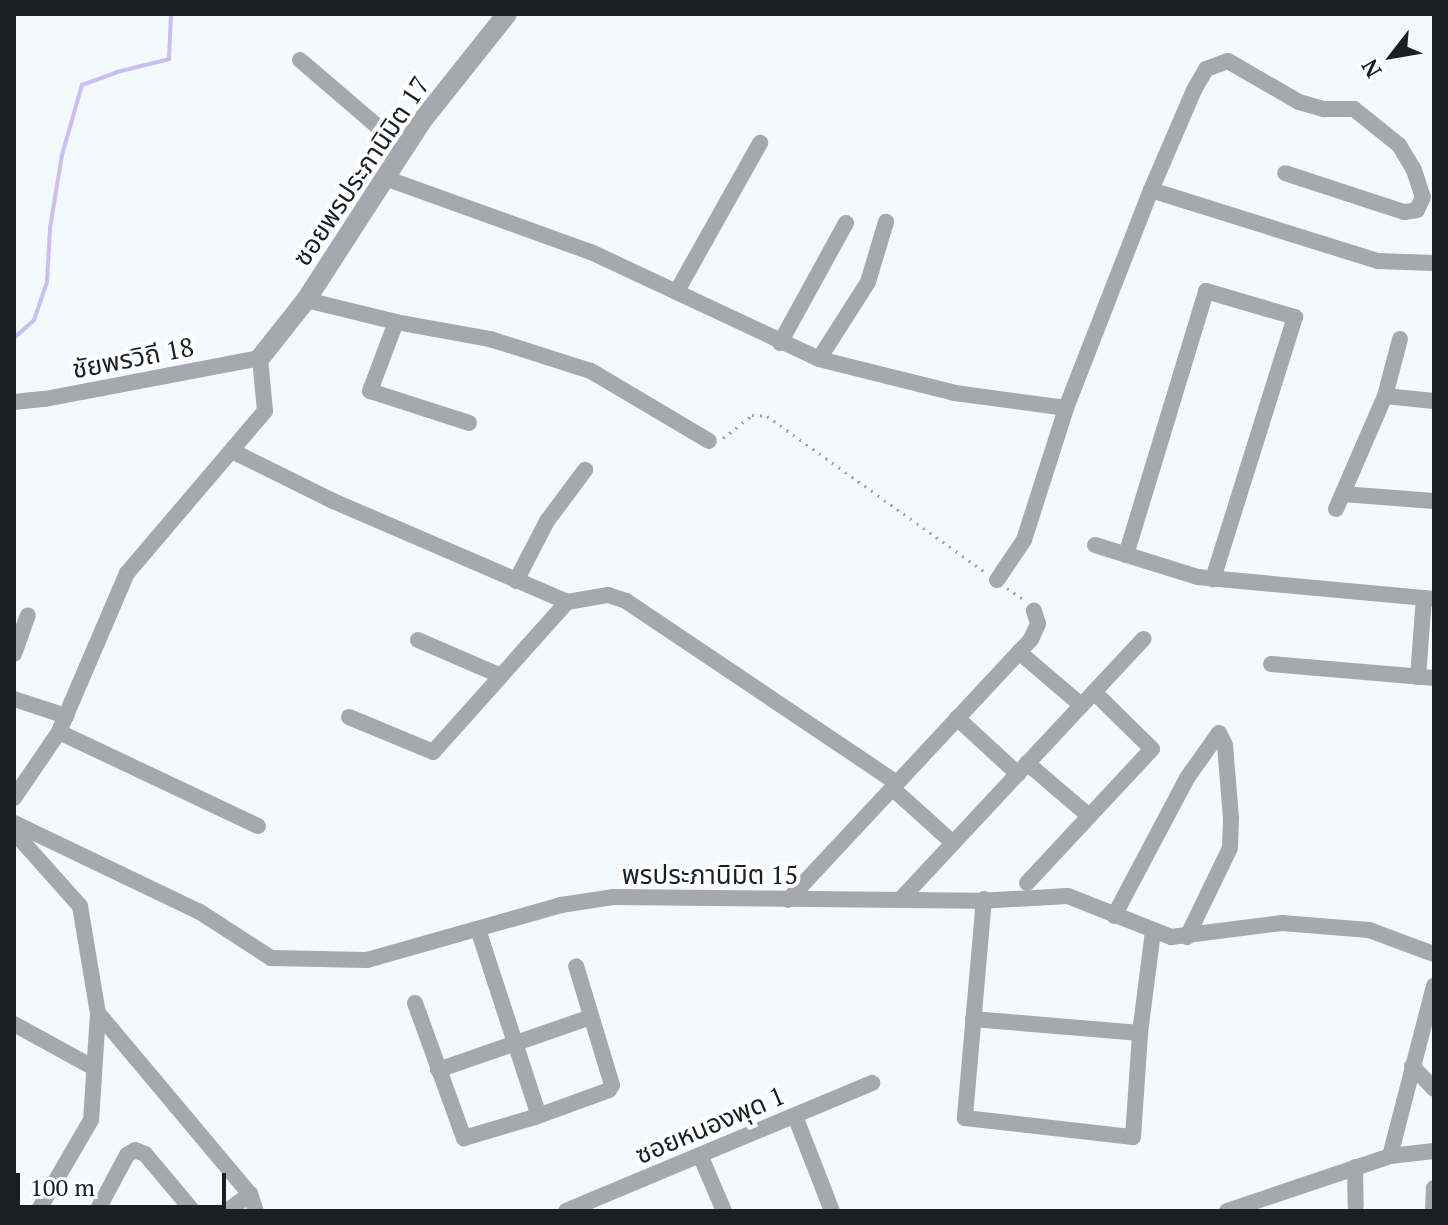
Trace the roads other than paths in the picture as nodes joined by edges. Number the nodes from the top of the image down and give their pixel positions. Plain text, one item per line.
1 (507, 14) edge
2 (300, 60) dead end
3 (760, 143) dead end
4 (404, 149) junction
5 (1285, 173) dead end
6 (385, 178) junction
7 (1151, 190) junction
8 (886, 222) dead end
9 (846, 223) dead end
10 (1434, 263) edge
11 (677, 291) junction
12 (306, 300) junction
13 (396, 322) junction
14 (1400, 339) dead end
15 (780, 343) junction
16 (260, 358) junction
17 (819, 359) junction
18 (1385, 396) junction
19 (1434, 401) edge
20 (14, 402) edge
21 (1066, 408) junction
22 (469, 423) dead end
23 (709, 441) road end
24 (232, 451) junction
25 (585, 470) dead end
26 (1434, 501) edge
27 (1095, 545) dead end
28 (1126, 555) junction
29 (1213, 579) junction
30 (997, 580) road end
31 (516, 581) junction
32 (1429, 598) edge
33 (567, 602) junction
34 (1034, 611) road end
35 (28, 615) dead end
36 (1143, 639) dead end
37 (418, 640) dead end
38 (1019, 652) junction
39 (14, 654) edge
40 (1271, 664) dead end
41 (501, 676) junction
42 (1426, 677) edge
43 (1094, 692) junction
44 (14, 699) edge
45 (1081, 705) junction
46 (349, 717) dead end
47 (957, 718) junction
48 (63, 724) junction
49 (1022, 768) junction
50 (894, 785) junction
51 (14, 798) edge
52 (1089, 816) junction
53 (14, 823) edge
54 (258, 826) dead end
55 (14, 832) edge
56 (953, 843) junction
57 (1027, 883) dead end
58 (984, 899) junction
59 (788, 900) junction
60 (900, 900) junction
61 (1114, 916) junction
62 (478, 930) junction
63 (1153, 932) junction
64 (1187, 937) junction
65 (1434, 954) edge
66 (576, 966) dead end
67 (1434, 986) edge
68 (415, 1003) dead end
69 (98, 1013) junction
70 (591, 1017) junction
71 (973, 1019) junction
72 (14, 1024) edge
73 (1140, 1033) junction
74 (515, 1044) junction
75 (1412, 1066) junction
76 (94, 1068) junction
77 (438, 1070) junction
78 (872, 1083) dead end
79 (1434, 1089) edge
80 (795, 1116) junction
81 (535, 1117) junction
82 (1434, 1151) edge
83 (700, 1155) junction
84 (1390, 1156) junction
85 (1355, 1167) junction
86 (1434, 1188) edge
87 (250, 1194) junction
88 (607, 1194) junction
89 (1356, 1206) dead end
90 (38, 1211) edge
91 (97, 1211) edge
92 (193, 1211) edge
93 (227, 1211) edge
94 (256, 1211) edge
95 (566, 1211) edge
96 (614, 1211) edge
97 (724, 1211) edge
98 (832, 1211) edge
99 (1227, 1211) edge
100 (1433, 1211) edge

1 - 4 street, ซอยพรประภานิมิต 17
2 - 4 street
3 - 11 street
4 - 6 street, ซอยพรประภานิมิต 17
5 - 7 street
6 - 11 street
6 - 12 street, ซอยพรประภานิมิต 17
7 - 10 street
7 - 21 street
8 - 17 street
9 - 15 street
11 - 15 street
12 - 13 street
12 - 16 street, ซอยพรประภานิมิต 17
13 - 22 street
13 - 23 street
14 - 18 street
15 - 17 street
16 - 20 street, ชัยพรวิถี 18
16 - 24 street
17 - 21 street
18 - 19 street
18 - 26 street
21 - 30 street
24 - 31 street
24 - 48 street
25 - 31 street
27 - 28 street
28 - 29 street
28 - 29 street
29 - 32 street
31 - 33 street
32 - 42 street
33 - 41 street
33 - 50 street
34 - 38 street
35 - 39 street
36 - 43 street
37 - 41 street
38 - 45 street
38 - 47 street
40 - 42 street
41 - 46 street
43 - 45 street
43 - 52 street
44 - 48 street
45 - 49 street
47 - 49 street
47 - 50 street
48 - 51 street
48 - 54 street
49 - 52 street
49 - 56 street
50 - 56 street
50 - 59 street
52 - 57 street
53 - 62 street, พรประภานิมิต 15
55 - 69 street
56 - 60 street
58 - 60 street, พรประภานิมิต 15
58 - 61 street, พรประภานิมิต 15
58 - 71 street
59 - 60 street, พรประภานิมิต 15
59 - 62 street, พรประภานิมิต 15
61 - 63 street, พรประภานิมิต 15
61 - 64 street
62 - 74 street
63 - 64 street, พรประภานิมิต 15
63 - 73 street
64 - 65 street, พรประภานิมิต 15
66 - 70 street
67 - 75 street
68 - 77 street
69 - 76 street
69 - 87 street
70 - 74 street
70 - 81 street
71 - 73 street
71 - 73 street
72 - 76 street
74 - 77 street
74 - 81 street
75 - 79 street
75 - 84 street
76 - 90 street
77 - 81 street
78 - 80 street, ซอยหนองพุด 1
80 - 83 street, ซอยหนองพุด 1
80 - 98 street
82 - 84 street
83 - 88 street, ซอยหนองพุด 1
83 - 97 street
84 - 85 street
85 - 89 street
85 - 99 street
86 - 100 street
87 - 93 street
87 - 94 street
88 - 95 street, ซอยหนองพุด 1
88 - 96 street
91 - 92 street

